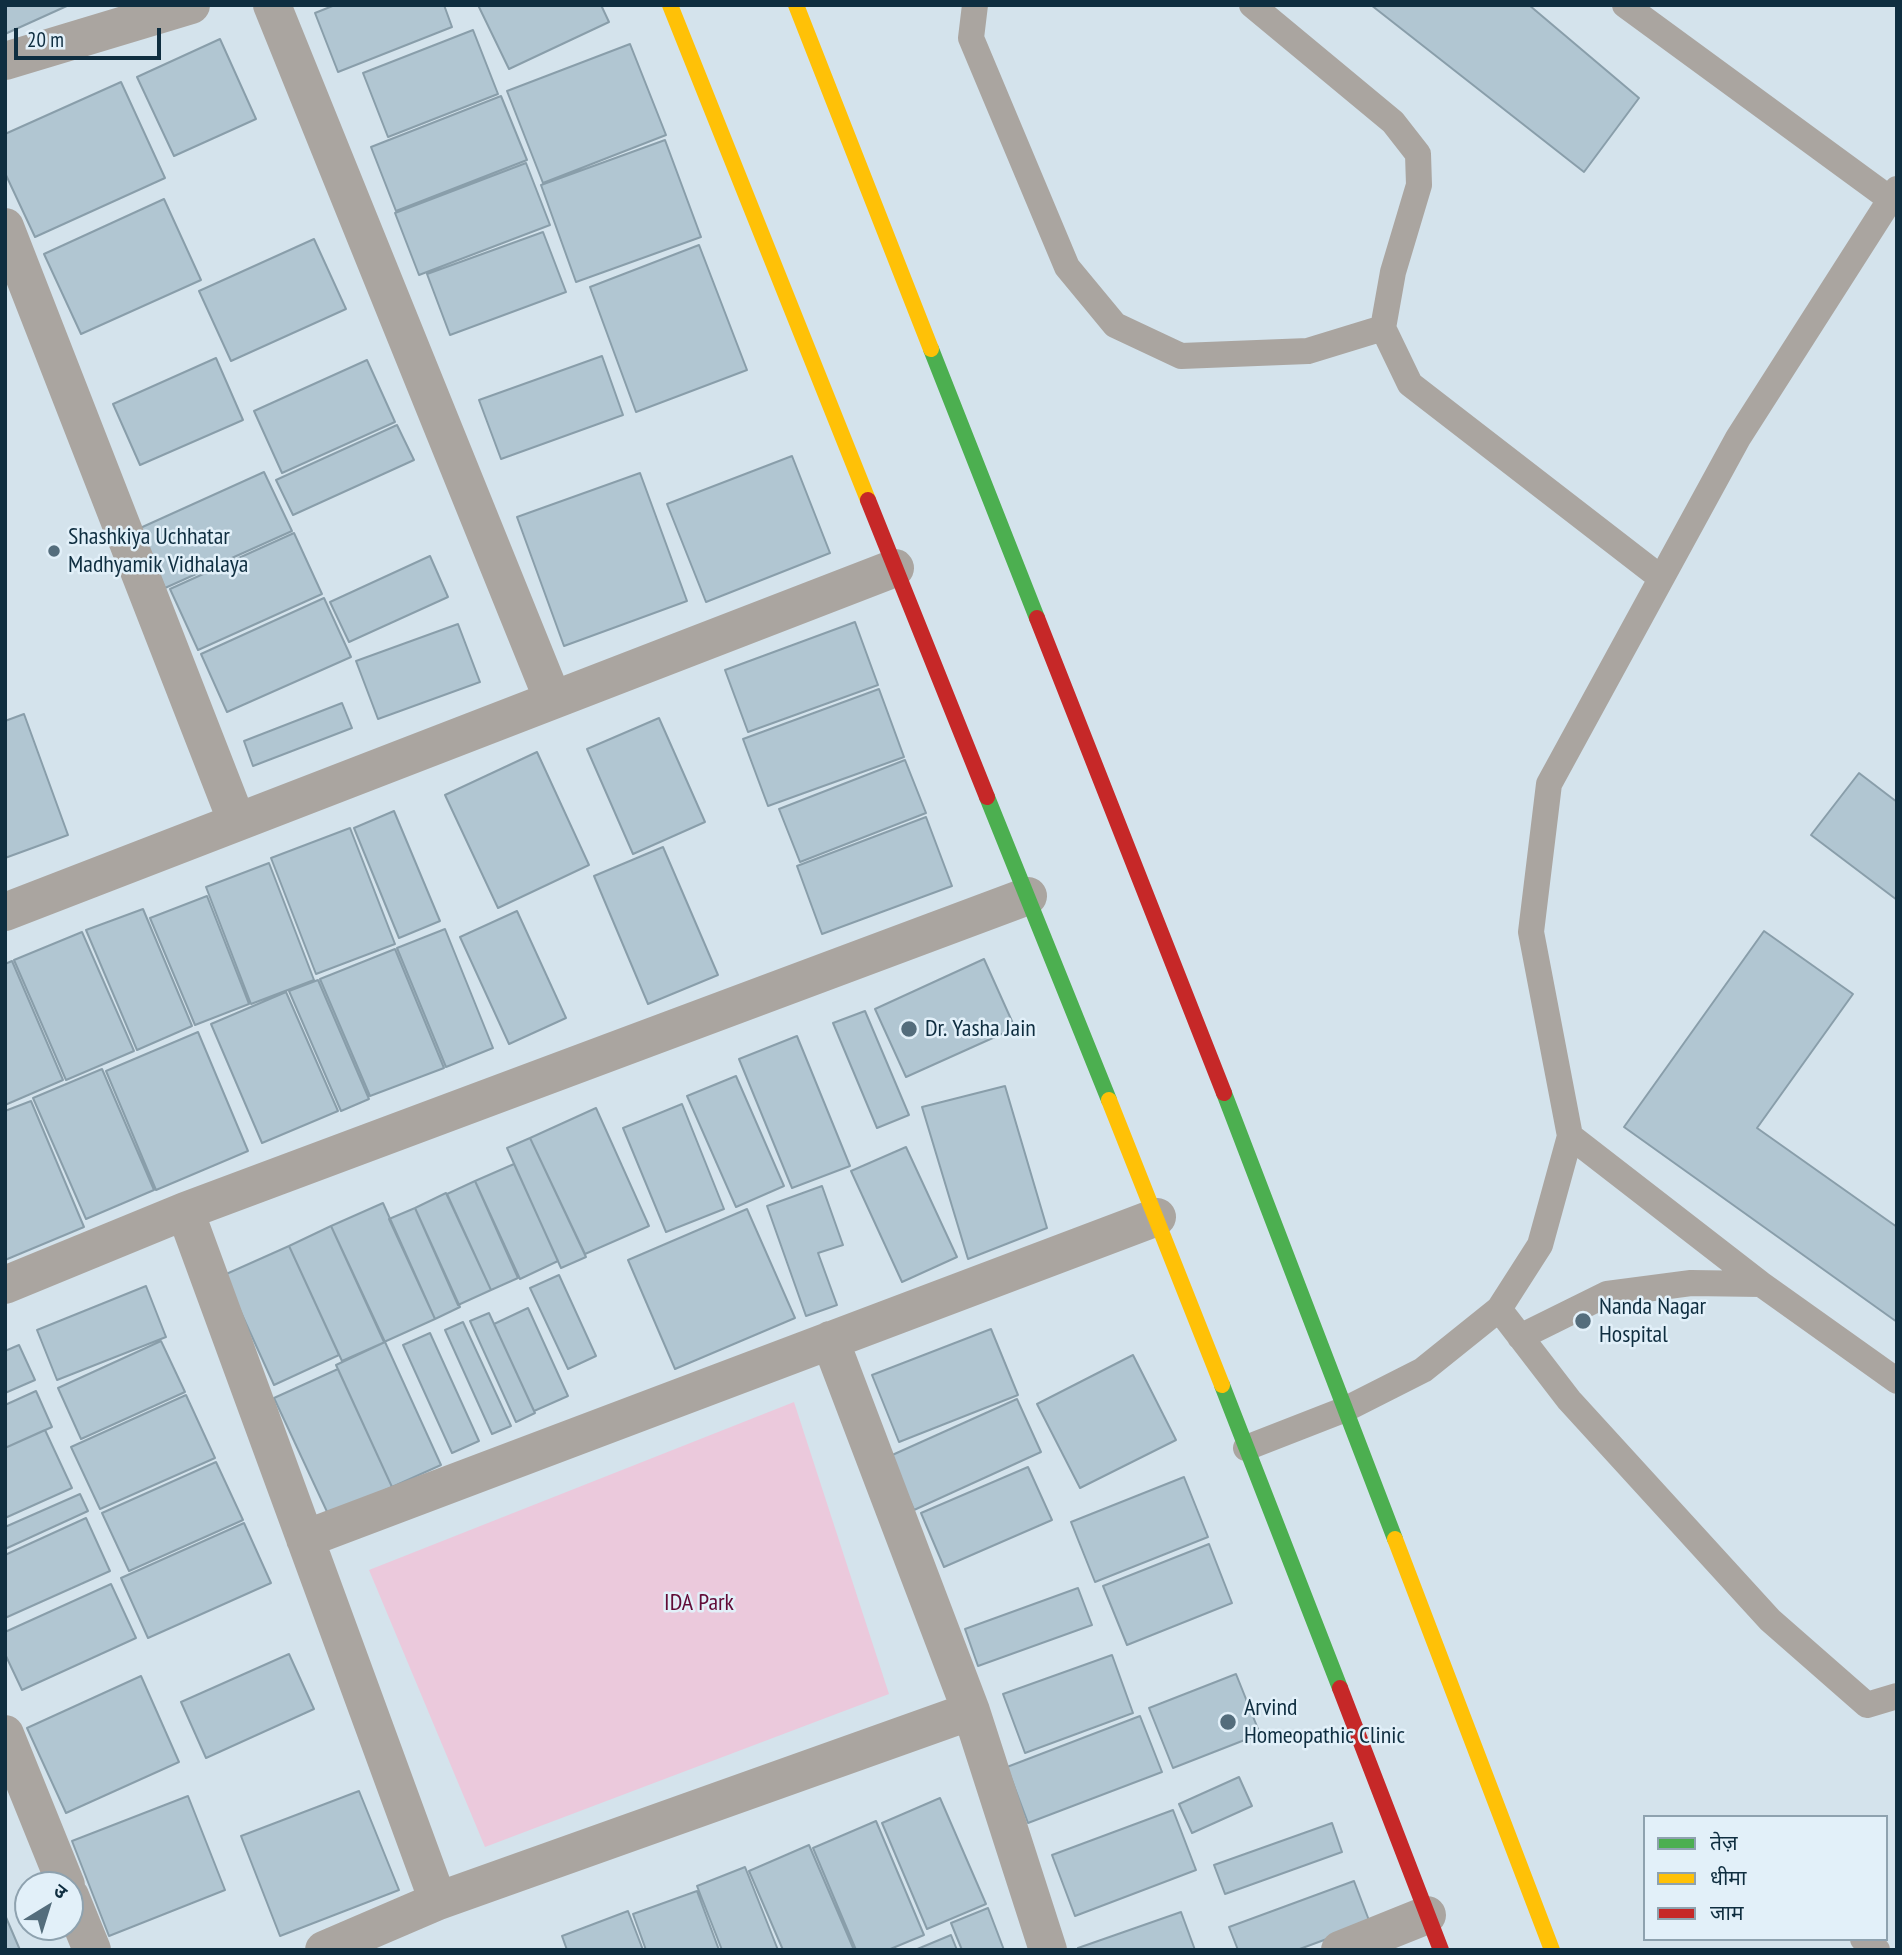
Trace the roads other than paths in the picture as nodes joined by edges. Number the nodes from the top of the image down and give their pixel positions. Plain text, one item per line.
1 (191, 5) edge
2 (272, 5) edge
3 (670, 5) edge
4 (796, 5) edge
5 (975, 5) edge
6 (1252, 5) edge
7 (1625, 5) edge
8 (5, 61) edge
9 (1894, 194) edge
10 (5, 227) edge
11 (1383, 328) junction
12 (895, 568) junction
13 (1661, 578) junction
14 (553, 700) junction
15 (237, 822) junction
16 (1028, 896) junction
17 (5, 912) edge
18 (1570, 1136) junction
19 (185, 1211) junction
20 (1157, 1217) junction
21 (1761, 1284) junction
22 (5, 1285) edge
23 (1499, 1309) junction
24 (1520, 1337) junction
25 (830, 1340) junction
26 (1897, 1381) edge
27 (1346, 1409) junction
28 (1247, 1448) junction
29 (305, 1539) junction
30 (1897, 1696) edge
31 (971, 1711) junction
32 (5, 1734) edge
33 (60, 1871) edge
34 (438, 1901) junction
35 (84, 1930) edge
36 (1434, 1933) edge
37 (92, 1950) edge
38 (324, 1950) edge
39 (1048, 1950) edge
40 (1340, 1950) edge
41 (1552, 1950) edge

1 - 8 street
2 - 14 street
3 - 12 street
4 - 27 street
5 - 11 lane
6 - 11 lane
7 - 9 lane
9 - 13 lane
10 - 15 street
11 - 13 lane
12 - 14 street
12 - 16 street
13 - 18 lane
14 - 15 street
15 - 17 street
16 - 19 street
16 - 20 street
18 - 21 lane
18 - 23 lane
19 - 22 street
19 - 29 street
20 - 25 street
20 - 28 street
21 - 24 lane
21 - 26 lane
23 - 24 lane
23 - 27 lane
24 - 30 lane
25 - 29 street
25 - 31 street
27 - 28 lane
27 - 41 street
28 - 36 street
29 - 34 street
31 - 34 street
31 - 39 street
32 - 33 street
34 - 38 street
35 - 37 street
36 - 40 street

